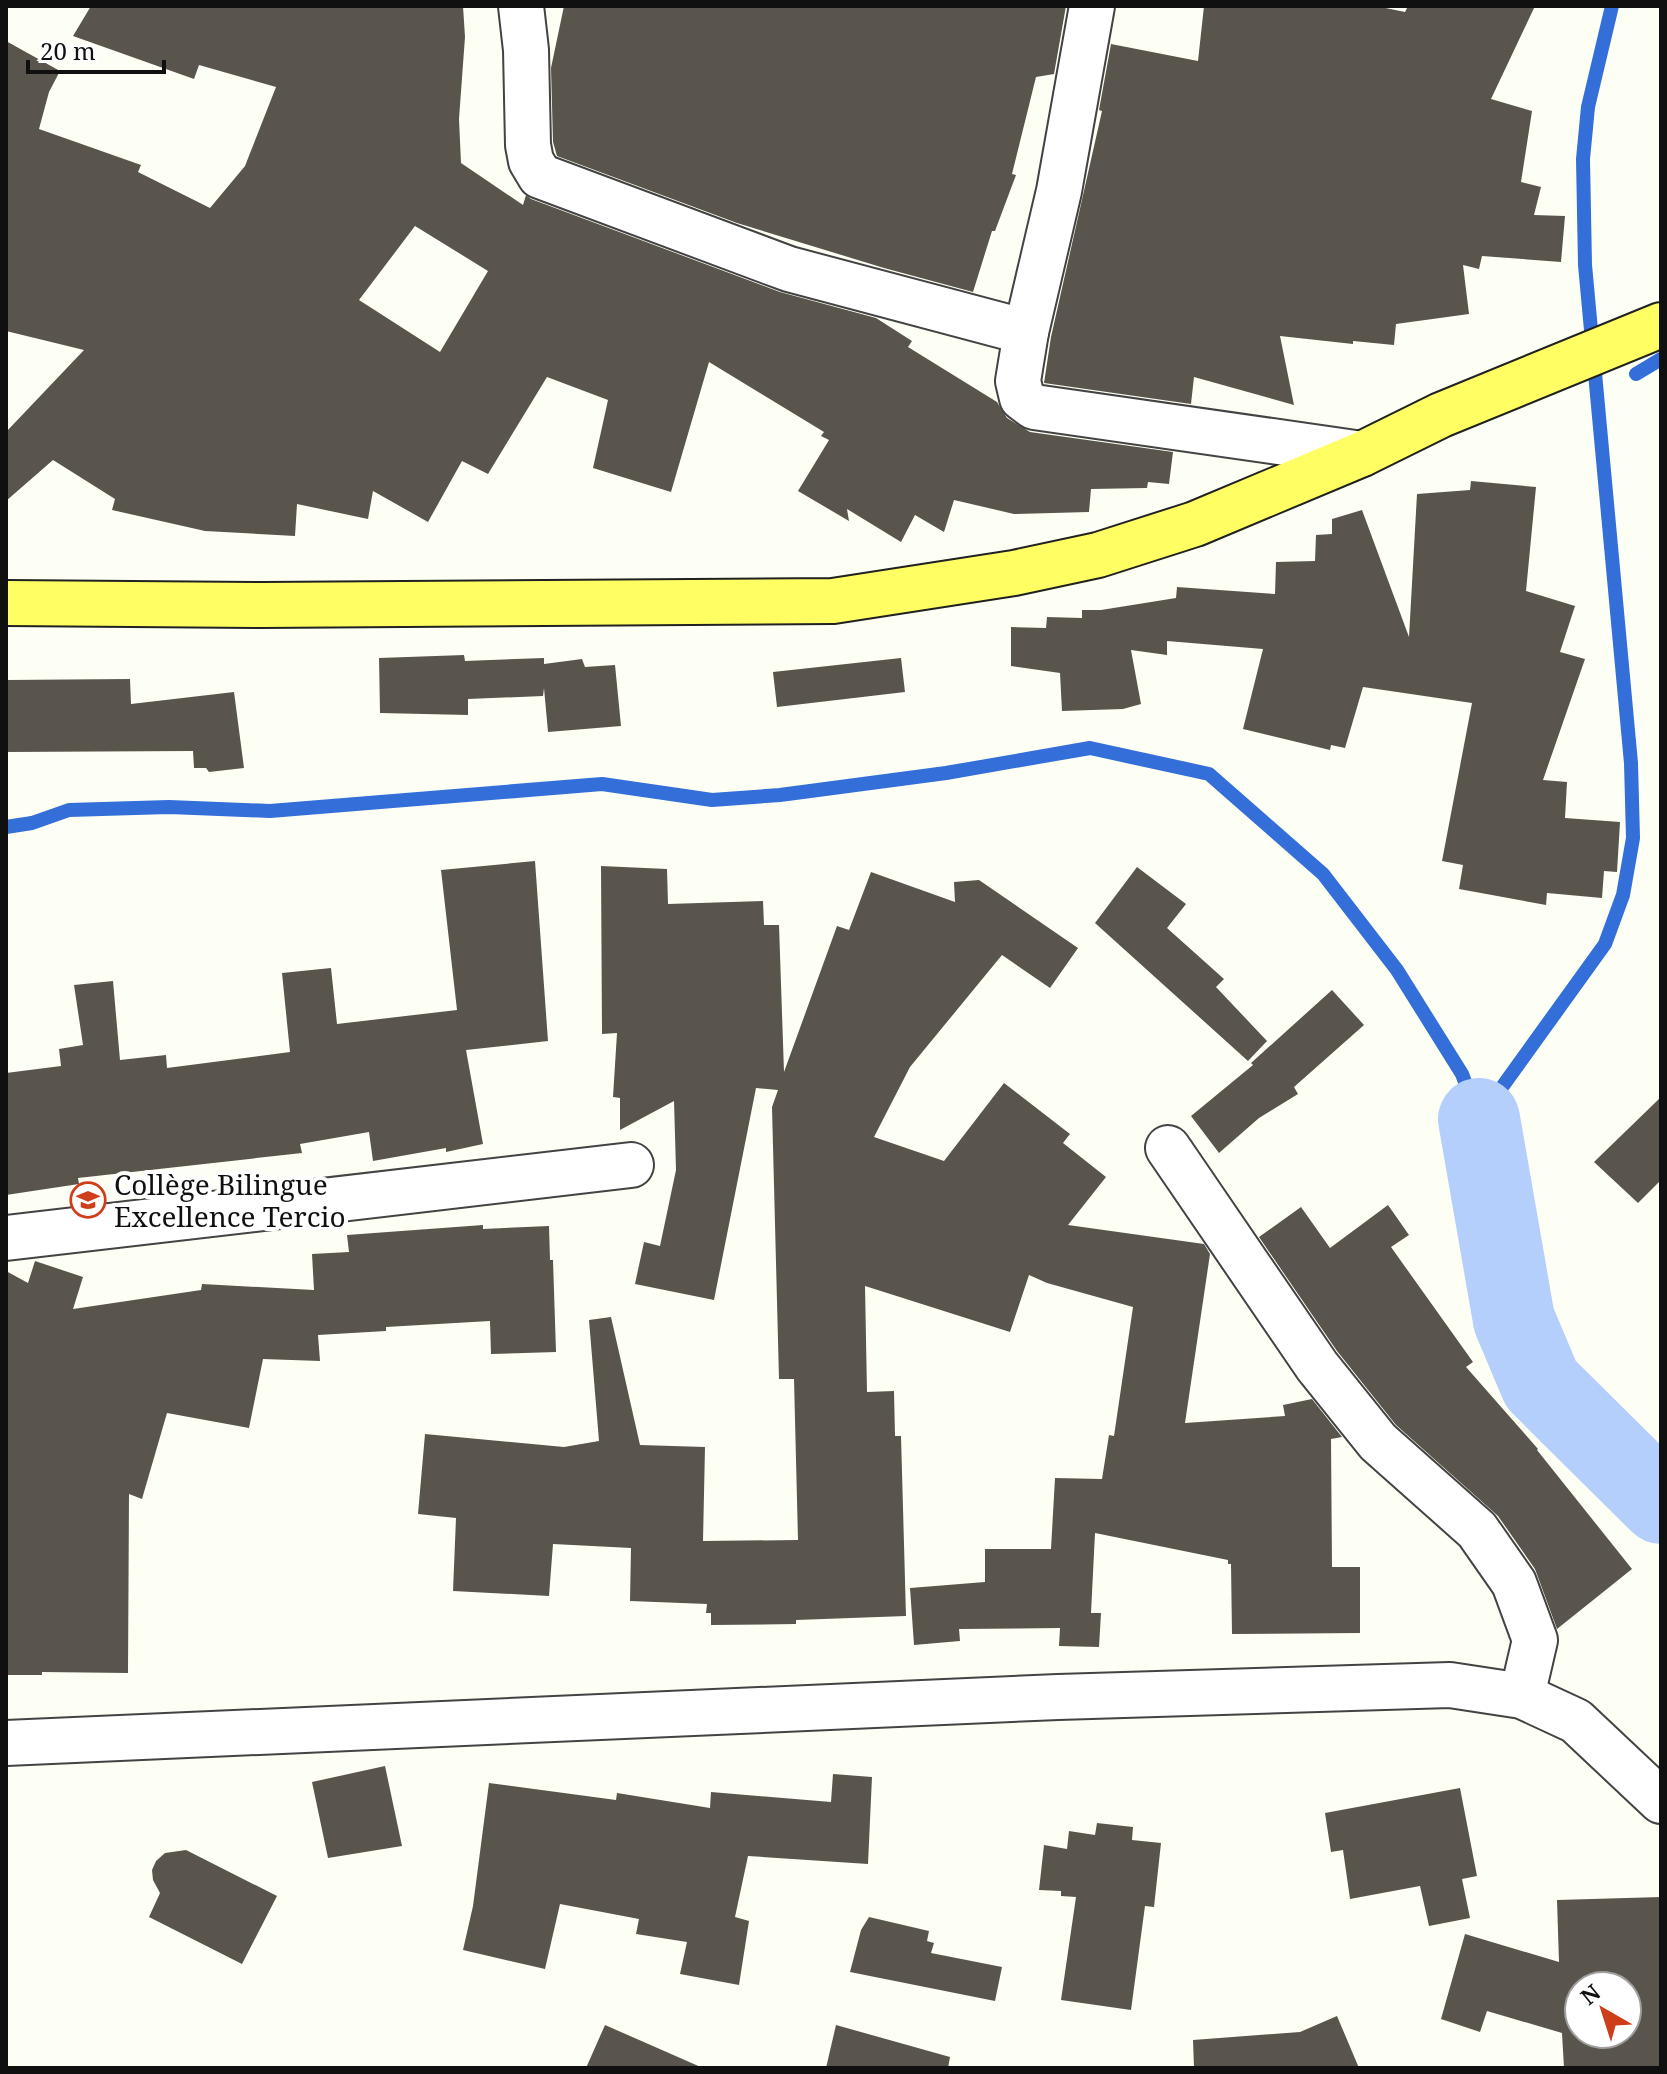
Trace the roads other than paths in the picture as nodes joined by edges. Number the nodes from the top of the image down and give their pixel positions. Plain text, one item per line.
1 (521, 6) edge
2 (1092, 6) edge
3 (1655, 328) edge
4 (1026, 332) junction
5 (1362, 454) junction
6 (6, 603) edge
7 (1168, 1148) dead end
8 (631, 1165) dead end
9 (6, 1238) edge
10 (1522, 1696) junction
11 (6, 1743) edge
12 (1661, 1801) edge

1 - 4 street
2 - 4 street
3 - 5 main road
4 - 5 street
5 - 6 main road
7 - 10 street
8 - 9 street
10 - 11 street
10 - 12 street

